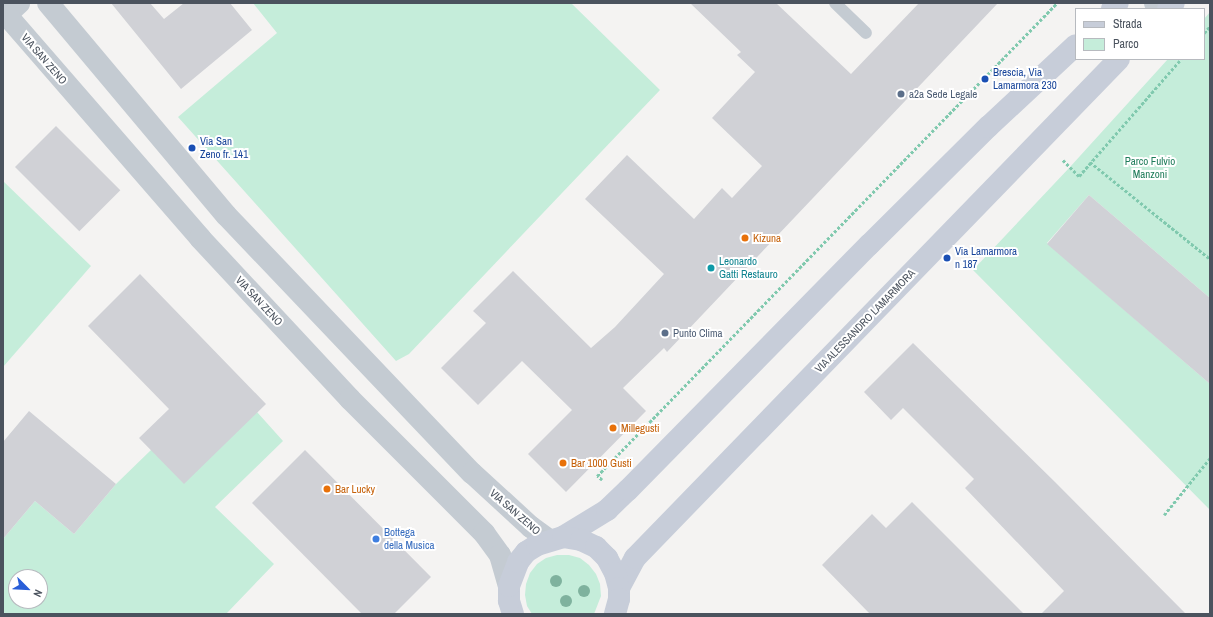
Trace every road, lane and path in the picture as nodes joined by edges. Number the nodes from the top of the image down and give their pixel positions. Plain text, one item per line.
1 (48, 3) edge
2 (835, 3) edge
3 (1057, 3) edge
4 (8, 12) edge
5 (866, 33) dead end
6 (1075, 46) edge
7 (1118, 60) edge
8 (1180, 60) edge
9 (1063, 160) dead end
10 (1090, 162) junction
11 (1210, 259) edge
12 (1210, 458) edge
13 (597, 476) dead end
14 (1164, 515) dead end
15 (556, 538) junction
16 (619, 588) junction
17 (508, 604) edge
18 (617, 613) edge

1 - 15 street, VIA SAN ZENO
2 - 5 lane
3 - 13 path
4 - 17 street, VIA SAN ZENO
6 - 15 main road
7 - 16 main road, VIA ALESSANDRO LAMARMORA
8 - 10 path
9 - 10 path
10 - 11 path
12 - 14 path
15 - 16 main road
15 - 17 main road
16 - 18 main road

